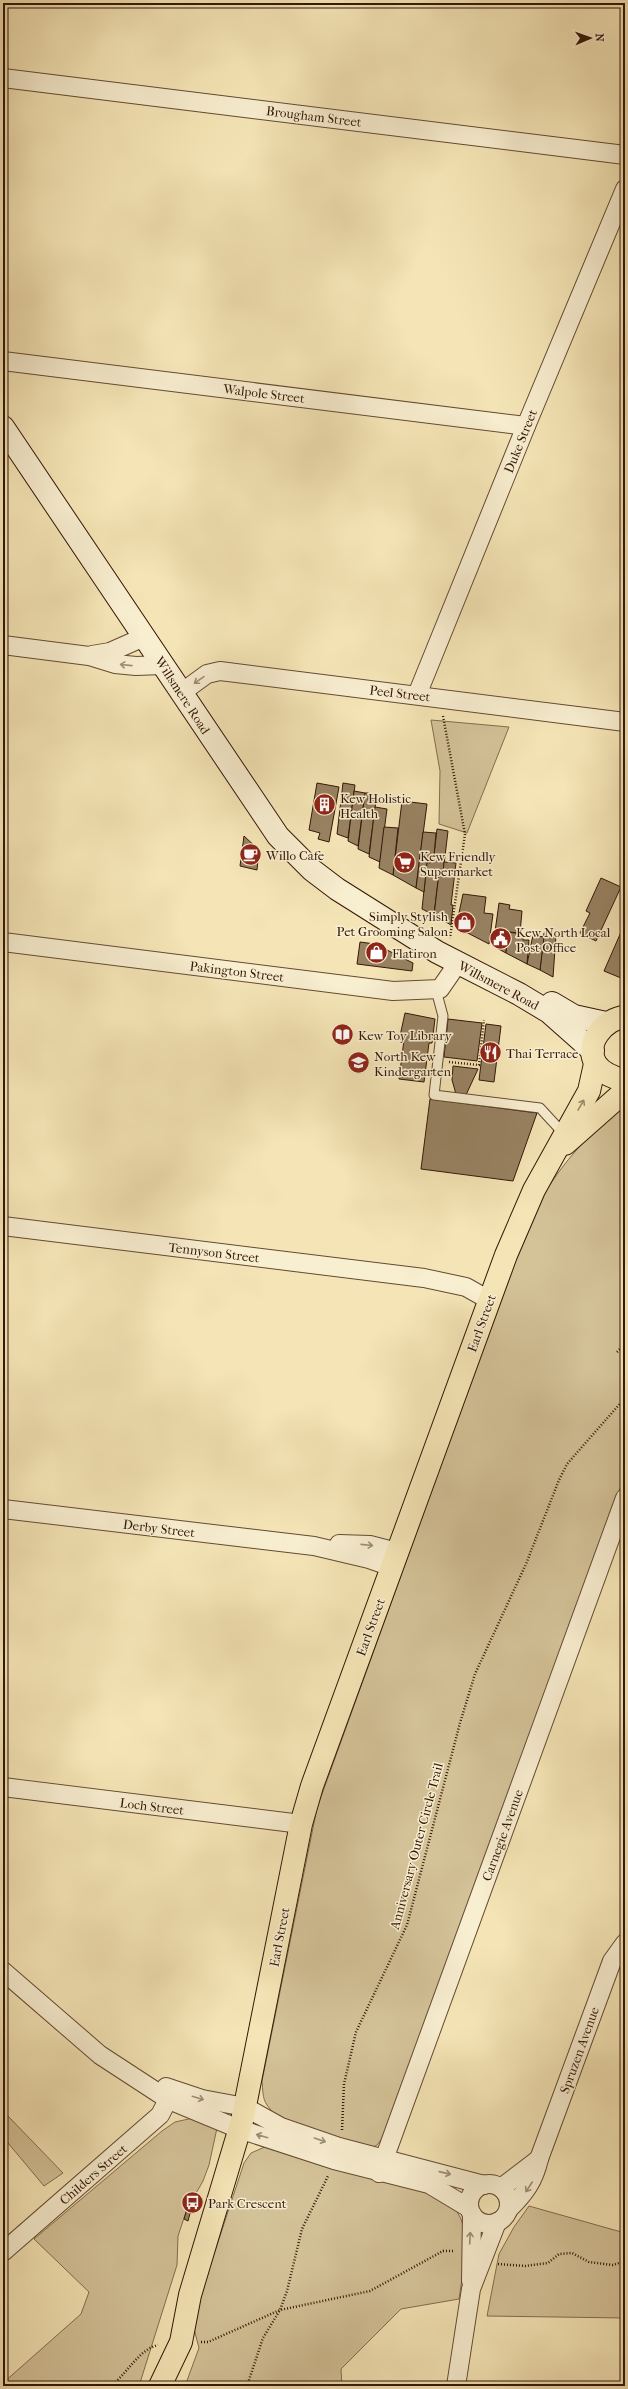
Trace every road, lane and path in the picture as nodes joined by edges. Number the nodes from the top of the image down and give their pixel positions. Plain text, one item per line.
1 (3, 78) edge
2 (625, 155) edge
3 (625, 189) edge
4 (3, 361) edge
5 (526, 426) junction
6 (3, 427) edge
7 (144, 637) junction
8 (3, 645) edge
9 (89, 656) junction
10 (163, 665) junction
11 (181, 693) junction
12 (417, 695) junction
13 (441, 698) junction
14 (625, 722) edge
15 (3, 942) edge
16 (453, 954) junction
17 (436, 990) junction
18 (618, 1017) edge
19 (484, 1020) dead end
20 (594, 1058) junction
21 (438, 1060) junction
22 (625, 1081) edge
23 (625, 1091) edge
24 (563, 1142) junction
25 (3, 1226) edge
26 (492, 1292) junction
27 (625, 1344) edge
28 (616, 1352) dead end
29 (625, 1398) edge
30 (625, 1498) edge
31 (3, 1509) edge
32 (394, 1560) junction
33 (3, 1787) edge
34 (301, 1824) junction
35 (625, 1943) edge
36 (3, 1971) edge
37 (171, 2095) junction
38 (242, 2119) junction
39 (336, 2153) junction
40 (539, 2159) junction
41 (382, 2166) junction
42 (493, 2186) junction
43 (509, 2209) junction
44 (471, 2211) junction
45 (498, 2222) junction
46 (3, 2252) edge
47 (471, 2290) junction
48 (190, 2295) dead end
49 (247, 2386) edge
50 (456, 2386) edge

1 - 2 street, Brougham Street
3 - 5 street, Duke Street
4 - 5 street, Walpole Street
5 - 12 street, Duke Street
6 - 7 main road, Willsmere Road
7 - 9 street
7 - 10 main road, Willsmere Road
8 - 9 street
10 -> 9 street
10 - 11 main road, Willsmere Road
12 -> 11 street, Peel Street
11 - 16 main road, Willsmere Road
12 - 13 street, Peel Street
13 - 14 street, Peel Street
13 - 16 path
15 - 17 street, Pakington Street
16 - 17 street
16 - 18 main road, Willsmere Road
16 - 20 main road, Willsmere Road
17 - 21 lane
18 - 20 main road, Earl Street
19 - 21 path
20 - 22 main road
24 -> 20 main road, Earl Street
21 - 24 lane
23 - 24 main road, Earl Street
24 - 26 main road, Earl Street
25 - 26 street, Tennyson Street
26 - 32 main road, Earl Street
27 - 28 path
29 - 39 path, Anniversary Outer Circle Trail
30 - 41 street, Carnegie Avenue
31 - 32 street, Derby Street
32 - 34 main road, Earl Street
33 - 34 street, Loch Street
34 - 38 main road, Earl Street
35 - 40 street, Spruzen Avenue
36 - 37 street
37 - 38 street
37 - 46 street, Childers Street
38 - 39 street
38 - 48 main road, Earl Street
39 - 41 street
39 - 49 path, Anniversary Outer Circle Trail
40 - 42 street
40 -> 43 street, Spruzen Avenue
41 -> 42 street
41 - 44 street
42 - 43 street
42 - 44 street
43 - 45 street
44 - 45 street
47 -> 44 street
45 - 47 street
47 - 50 street

